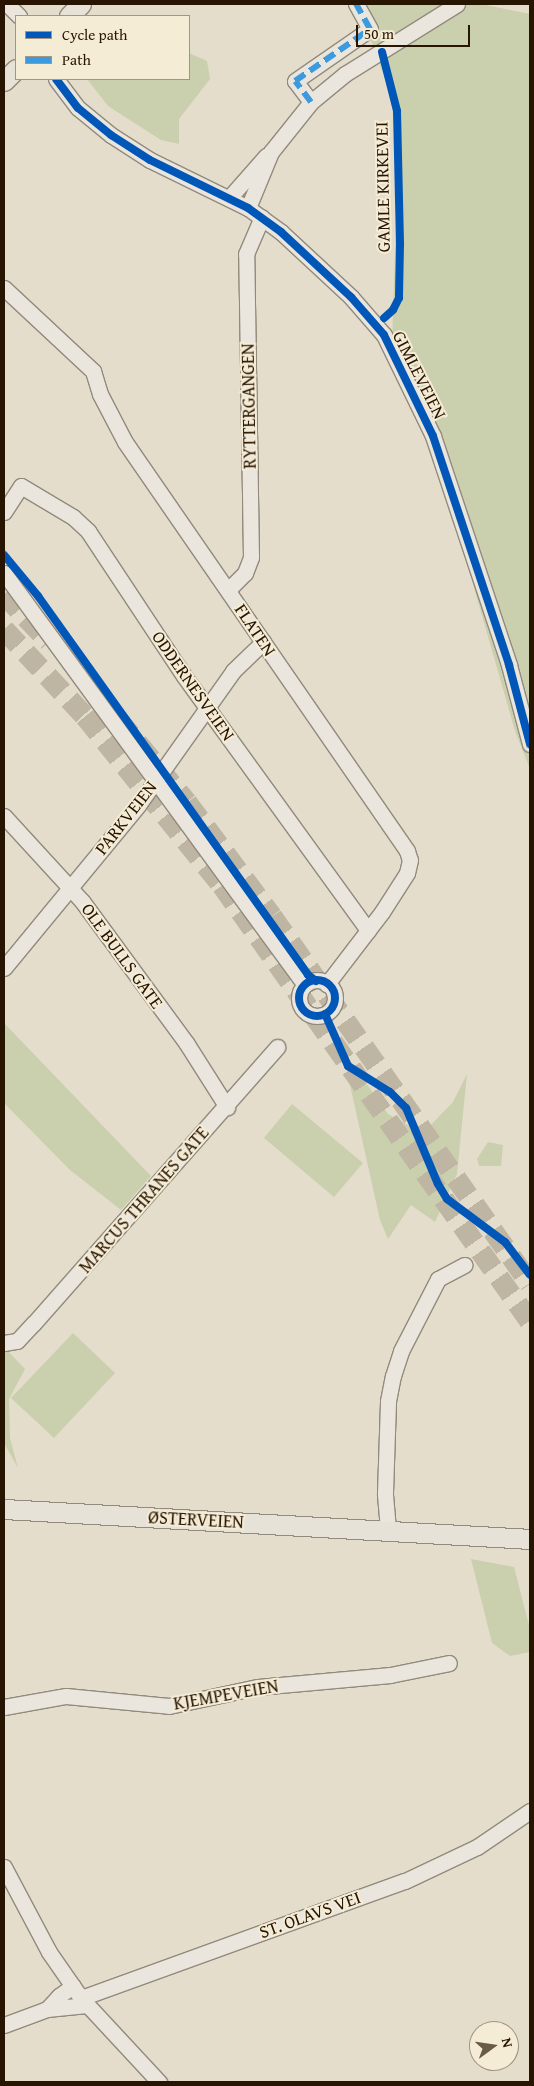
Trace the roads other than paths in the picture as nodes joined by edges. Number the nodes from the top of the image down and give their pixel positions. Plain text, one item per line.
1 (7, 4) edge
2 (81, 4) edge
3 (356, 4) edge
4 (457, 4) edge
5 (18, 15) edge
6 (70, 15) edge
7 (15, 70) edge
8 (57, 80) edge
9 (4, 81) edge
10 (311, 102) junction
11 (271, 152) junction
12 (230, 197) junction
13 (248, 208) junction
14 (262, 217) junction
15 (4, 288) edge
16 (4, 512) edge
17 (4, 573) edge
18 (228, 590) junction
19 (263, 642) junction
20 (208, 709) junction
21 (530, 744) edge
22 (156, 781) junction
23 (4, 816) edge
24 (69, 885) junction
25 (368, 930) junction
26 (4, 968) edge
27 (327, 984) junction
28 (305, 985) junction
29 (277, 1047) dead end
30 (227, 1107) junction
31 (464, 1265) dead end
32 (4, 1343) edge
33 (4, 1508) edge
34 (388, 1529) junction
35 (530, 1539) edge
36 (449, 1663) dead end
37 (4, 1707) edge
38 (530, 1811) edge
39 (4, 1867) edge
40 (80, 1996) junction
41 (47, 2010) junction
42 (4, 2025) edge
43 (159, 2082) edge

1 - 5 street
2 - 6 main road
3 - 10 street
4 - 10 street
7 - 9 main road
8 - 12 street, GIMLEVEIEN
10 - 11 street
11 - 12 street
11 - 13 street
12 - 13 street, GIMLEVEIEN
13 - 14 street, GIMLEVEIEN
14 - 18 street, RYTTERGANGEN
14 - 21 street, GIMLEVEIEN
15 - 18 street, FLATEN
16 - 20 street, ODDERNESVEIEN
17 - 22 street
18 - 19 street, FLATEN
19 - 20 street, PARKVEIEN
19 - 25 street, FLATEN
20 - 22 street, PARKVEIEN
20 - 25 street, ODDERNESVEIEN
22 - 24 street, PARKVEIEN
22 - 28 street
23 - 24 street, OLE BULLS GATE
24 - 26 street, PARKVEIEN
24 - 30 street, OLE BULLS GATE
25 - 27 street, FLATEN
27 - 28 street
27 - 28 street
29 - 30 street, MARCUS THRANES GATE
30 - 32 street, MARCUS THRANES GATE
31 - 34 street
33 - 34 main road, ØSTERVEIEN
34 - 35 main road, ØSTERVEIEN
36 - 37 street, KJEMPEVEIEN
38 - 40 street, ST. OLAVS VEI
39 - 40 street
40 - 41 street, ST. OLAVS VEI
40 - 41 street, ST. OLAVS VEI
40 - 43 street
41 - 42 street, ST. OLAVS VEI

